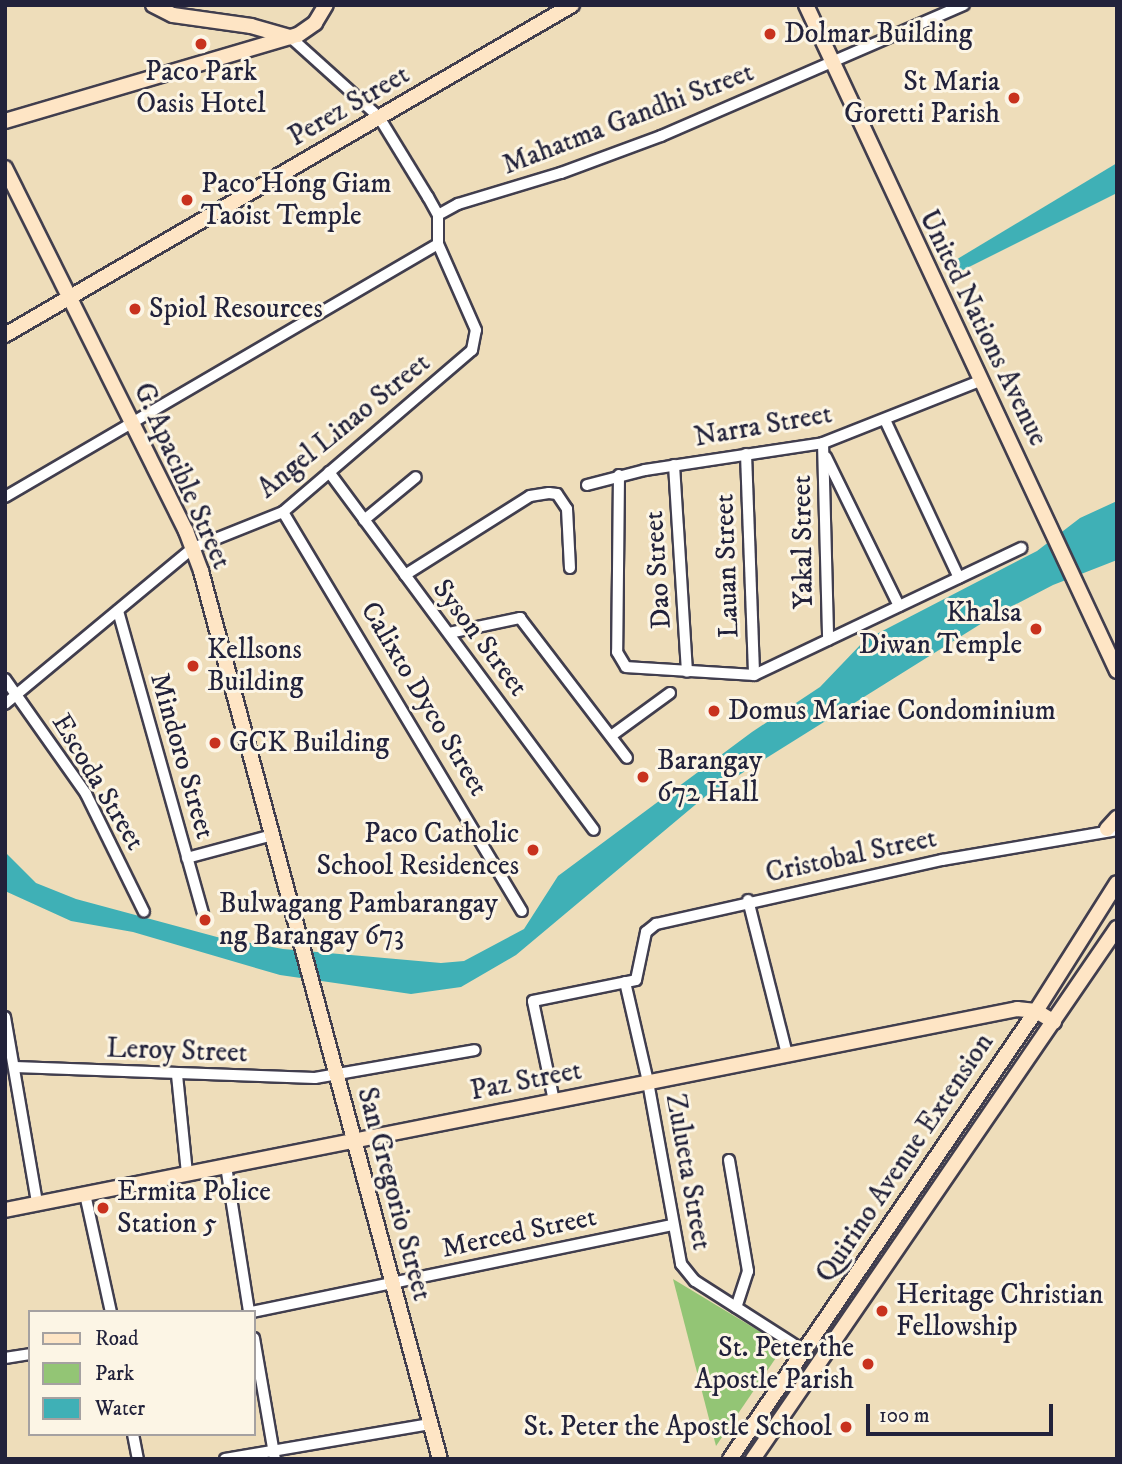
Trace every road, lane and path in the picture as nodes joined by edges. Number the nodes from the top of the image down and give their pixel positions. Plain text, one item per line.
1 (153, 5) edge
2 (326, 5) edge
3 (572, 5) edge
4 (806, 5) edge
5 (964, 5) edge
6 (290, 37) junction
7 (833, 64) junction
8 (379, 117) junction
9 (5, 121) edge
10 (5, 168) edge
11 (438, 215) junction
12 (438, 244) junction
13 (70, 296) junction
14 (5, 335) edge
15 (982, 380) junction
16 (886, 420) junction
17 (133, 423) junction
18 (823, 443) junction
19 (746, 454) junction
20 (826, 457) junction
21 (674, 465) junction
22 (329, 472) junction
23 (619, 475) junction
24 (416, 477) dead end
25 (587, 485) dead end
26 (5, 497) edge
27 (284, 512) junction
28 (364, 520) junction
29 (193, 548) junction
30 (1021, 548) dead end
31 (570, 568) dead end
32 (405, 575) junction
33 (959, 578) junction
34 (899, 606) junction
35 (118, 611) junction
36 (449, 634) junction
37 (828, 640) junction
38 (1117, 671) edge
39 (687, 672) junction
40 (754, 676) junction
41 (5, 679) edge
42 (670, 693) dead end
43 (16, 695) junction
44 (5, 704) edge
45 (611, 736) junction
46 (627, 758) dead end
47 (1114, 825) edge
48 (594, 830) dead end
49 (273, 835) junction
50 (187, 858) junction
51 (1117, 883) edge
52 (748, 900) junction
53 (523, 911) dead end
54 (144, 912) dead end
55 (203, 913) dead end
56 (1117, 928) edge
57 (302, 943) joint
58 (625, 982) junction
59 (1036, 1011) junction
60 (5, 1017) edge
61 (1054, 1022) junction
62 (475, 1050) dead end
63 (786, 1054) junction
64 (15, 1067) junction
65 (177, 1075) junction
66 (337, 1075) junction
67 (649, 1082) junction
68 (554, 1101) junction
69 (354, 1140) junction
70 (729, 1160) dead end
71 (226, 1166) junction
72 (187, 1174) junction
73 (912, 1193) junction
74 (85, 1194) junction
75 (37, 1203) junction
76 (929, 1203) junction
77 (5, 1210) edge
78 (673, 1225) junction
79 (867, 1258) junction
80 (884, 1269) junction
81 (393, 1285) junction
82 (736, 1307) junction
83 (110, 1310) edge
84 (251, 1310) edge
85 (256, 1311) edge
86 (256, 1350) edge
87 (803, 1350) junction
88 (28, 1354) edge
89 (5, 1358) edge
90 (430, 1424) junction
91 (133, 1436) edge
92 (274, 1455) edge
93 (138, 1459) edge
94 (225, 1459) edge
95 (440, 1459) edge
96 (730, 1459) edge
97 (753, 1459) edge

1 - 6 street
2 - 6 street
3 - 8 street, Perez Street
4 - 7 street, United Nations Avenue
5 - 7 street, Mahatma Gandhi Street
6 - 8 street
6 - 9 street
7 - 11 street, Mahatma Gandhi Street
7 - 15 street, United Nations Avenue
8 - 11 street
8 - 13 street, Perez Street
10 - 13 street, G. Apacible Street
11 - 12 street
12 - 17 street
12 - 22 street, Angel Linao Street
13 - 14 street, Perez Street
13 - 17 street, G. Apacible Street
15 - 16 street, Narra Street
15 - 38 street, United Nations Avenue
16 - 18 street, Narra Street
16 - 33 street
17 - 26 street
17 - 29 street, G. Apacible Street
18 - 19 street, Narra Street
18 - 20 street, Yakal Street
19 - 21 street, Narra Street
19 - 40 street, Lauan Street
20 - 34 street
20 - 37 street, Yakal Street
21 - 23 street, Narra Street
21 - 39 street, Dao Street
22 - 27 street, Angel Linao Street
22 - 28 street, Syson Street
23 - 25 street, Narra Street
23 - 39 street
24 - 28 street
27 - 29 street, Angel Linao Street
27 - 53 street, Calixto Dyco Street
28 - 32 street, Syson Street
29 - 35 street, Angel Linao Street
29 - 49 street, G. Apacible Street
30 - 33 street
31 - 32 street
32 - 36 street, Syson Street
33 - 34 street
34 - 37 street
35 - 43 street, Angel Linao Street
35 - 50 street, Mindoro Street
36 - 45 street
36 - 48 street, Syson Street
37 - 40 street
39 - 40 street
41 - 43 street, Escoda Street
42 - 45 street
43 - 44 street, Angel Linao Street
43 - 54 street, Escoda Street
45 - 46 street
47 - 52 street, Cristobal Street
49 - 50 street
49 - 57 street, G. Apacible Street
50 - 55 street, Mindoro Street
51 - 59 street, Quirino Avenue Extension
52 - 58 street, Cristobal Street
52 - 63 street
56 - 61 street, Quirino Avenue Extension
57 - 66 street, San Gregorio Street
58 - 67 street, Zulueta Street
58 - 68 street
59 - 61 street
59 - 63 street, Paz Street
59 - 73 street, Quirino Avenue Extension
60 - 64 street
61 - 76 street, Quirino Avenue Extension
62 - 66 street, Leroy Street
63 - 67 street, Paz Street
64 - 65 street, Leroy Street
64 - 75 street
65 - 66 street, Leroy Street
65 - 72 street
66 - 69 street, San Gregorio Street
67 - 68 street, Paz Street
67 - 78 street, Zulueta Street
68 - 69 street, Paz Street
69 - 71 street, Paz Street
69 - 81 street, San Gregorio Street
70 - 82 street
71 - 72 street, Paz Street
71 - 84 street
72 - 74 street, Paz Street
73 - 76 street
73 - 79 street, Quirino Avenue Extension
74 - 75 street, Paz Street
74 - 83 street
75 - 77 street, Paz Street
76 - 80 street, Quirino Avenue Extension
78 - 81 street, Merced Street
78 - 82 street, Zulueta Street
79 - 80 street
79 - 87 street, Quirino Avenue Extension
80 - 97 street, Quirino Avenue Extension
81 - 85 street, Merced Street
81 - 90 street, San Gregorio Street
82 - 87 street, Zulueta Street
86 - 92 street
87 - 96 street, Quirino Avenue Extension
88 - 89 street
90 - 92 street
90 - 95 street, San Gregorio Street
91 - 93 street
92 - 94 street

